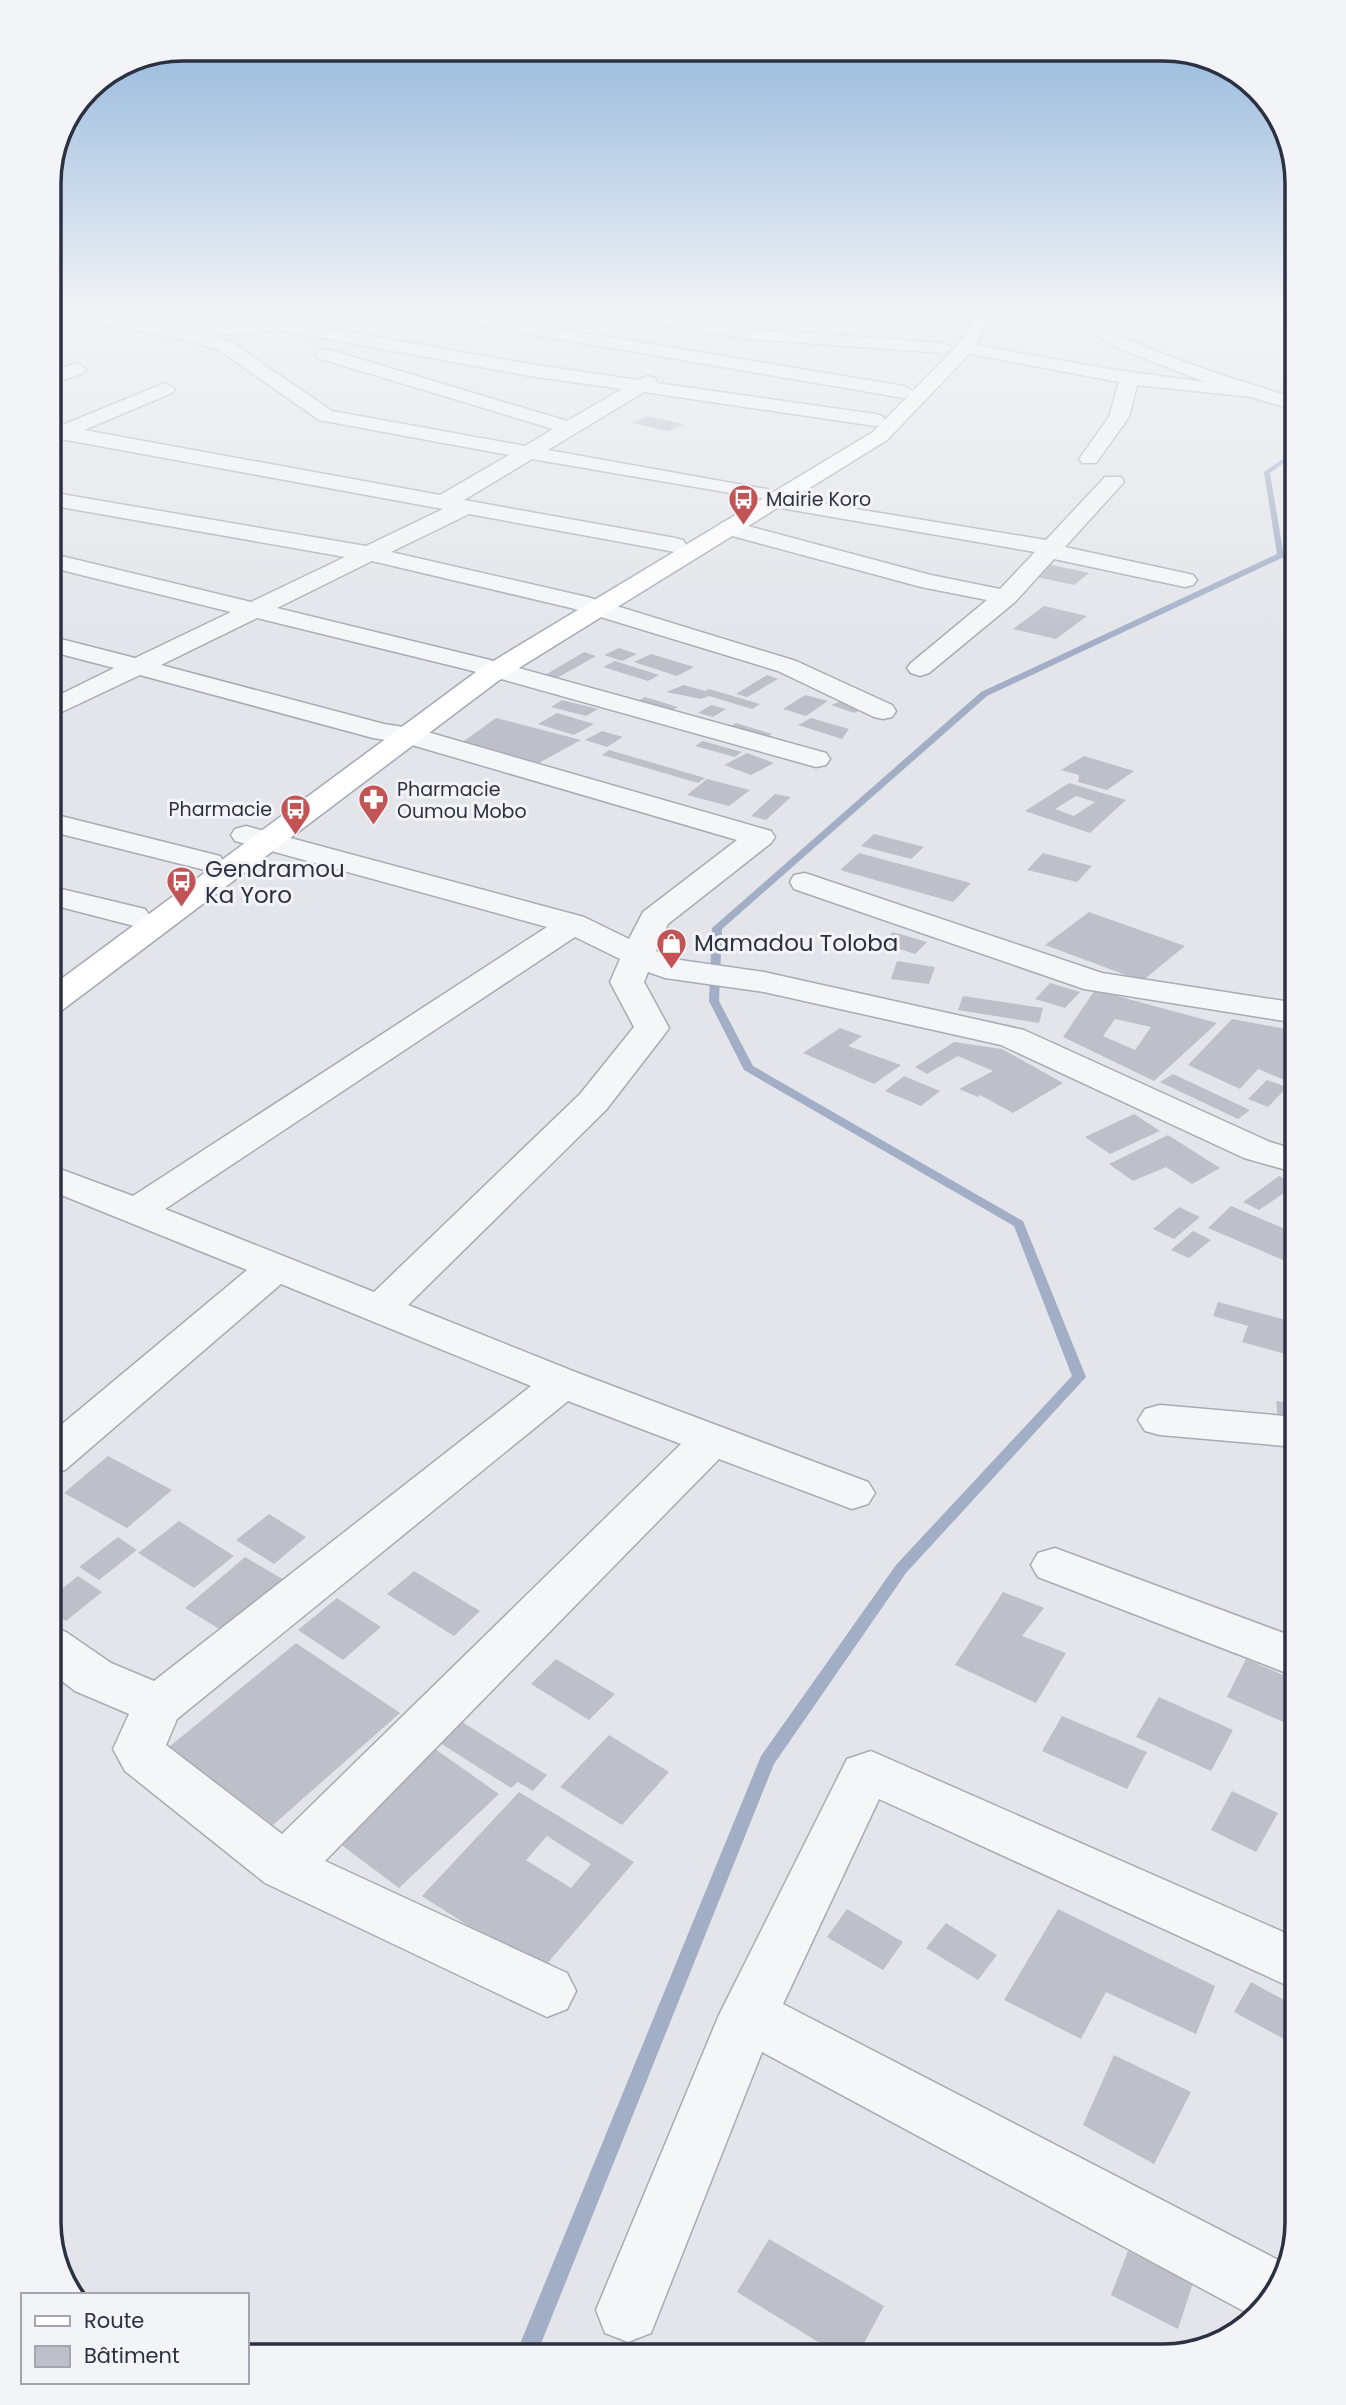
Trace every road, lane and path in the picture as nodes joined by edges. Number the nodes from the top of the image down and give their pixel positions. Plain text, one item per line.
1 (378, 425) edge
2 (560, 425) edge
3 (574, 425) edge
4 (870, 425) edge
5 (889, 425) edge
6 (1113, 425) edge
7 (569, 428) junction
8 (62, 434) edge
9 (528, 452) junction
10 (1089, 459) dead end
11 (1114, 482) dead end
12 (768, 497) junction
13 (62, 500) edge
14 (456, 504) junction
15 (729, 528) junction
16 (675, 545) junction
17 (1051, 550) junction
18 (370, 554) junction
19 (62, 563) edge
20 (1185, 580) dead end
21 (1006, 597) junction
22 (587, 605) junction
23 (258, 609) junction
24 (62, 646) edge
25 (137, 667) junction
26 (487, 667) junction
27 (920, 668) dead end
28 (62, 704) edge
29 (883, 711) dead end
30 (395, 733) junction
31 (816, 759) dead end
32 (62, 825) edge
33 (258, 838) junction
34 (209, 862) junction
35 (805, 882) dead end
36 (62, 898) edge
37 (134, 916) junction
38 (573, 924) junction
39 (651, 962) junction
40 (62, 969) edge
41 (62, 994) edge
42 (1285, 1011) edge
43 (1285, 1158) edge
44 (62, 1181) edge
45 (136, 1211) junction
46 (276, 1267) junction
47 (380, 1309) junction
48 (563, 1383) junction
49 (1160, 1420) dead end
50 (1285, 1431) edge
51 (712, 1440) junction
52 (61, 1449) edge
53 (852, 1493) dead end
54 (1055, 1565) dead end
55 (1285, 1653) edge
56 (61, 1654) edge
57 (159, 1706) junction
58 (284, 1867) junction
59 (1285, 1960) edge
60 (547, 1991) dead end
61 (748, 2015) junction
62 (1265, 2288) edge
63 (628, 2310) dead end

1 - 9 street
2 - 7 street
3 - 7 street
4 - 12 main road
5 - 12 main road
6 - 10 street
7 - 9 street
8 - 14 street
9 - 12 street
9 - 14 street
11 - 17 street
12 - 15 main road
12 - 16 main road
12 - 17 street
13 - 18 street
14 - 16 street
14 - 18 street
15 - 21 street
15 - 22 main road
16 - 22 main road
17 - 20 street
17 - 21 street
18 - 22 street
18 - 23 street
19 - 23 street
21 - 27 street
22 - 26 main road
22 - 29 street
23 - 25 street
23 - 26 street
24 - 25 street
25 - 28 street
25 - 30 street
26 - 30 main road
26 - 31 street
30 - 33 main road
30 - 39 street
32 - 34 street
33 - 34 main road
33 - 38 street
33 - 41 main road
34 - 37 main road
35 - 42 street
36 - 37 street
37 - 40 main road
38 - 39 street
38 - 45 street
39 - 43 street
39 - 47 street
44 - 45 street
45 - 46 street
46 - 47 street
46 - 52 street
47 - 48 street
48 - 51 street
48 - 57 street
49 - 50 street
51 - 53 street
51 - 58 street
54 - 55 street
56 - 57 street
57 - 58 street
58 - 60 street
59 - 61 street
61 - 62 street
61 - 63 street

